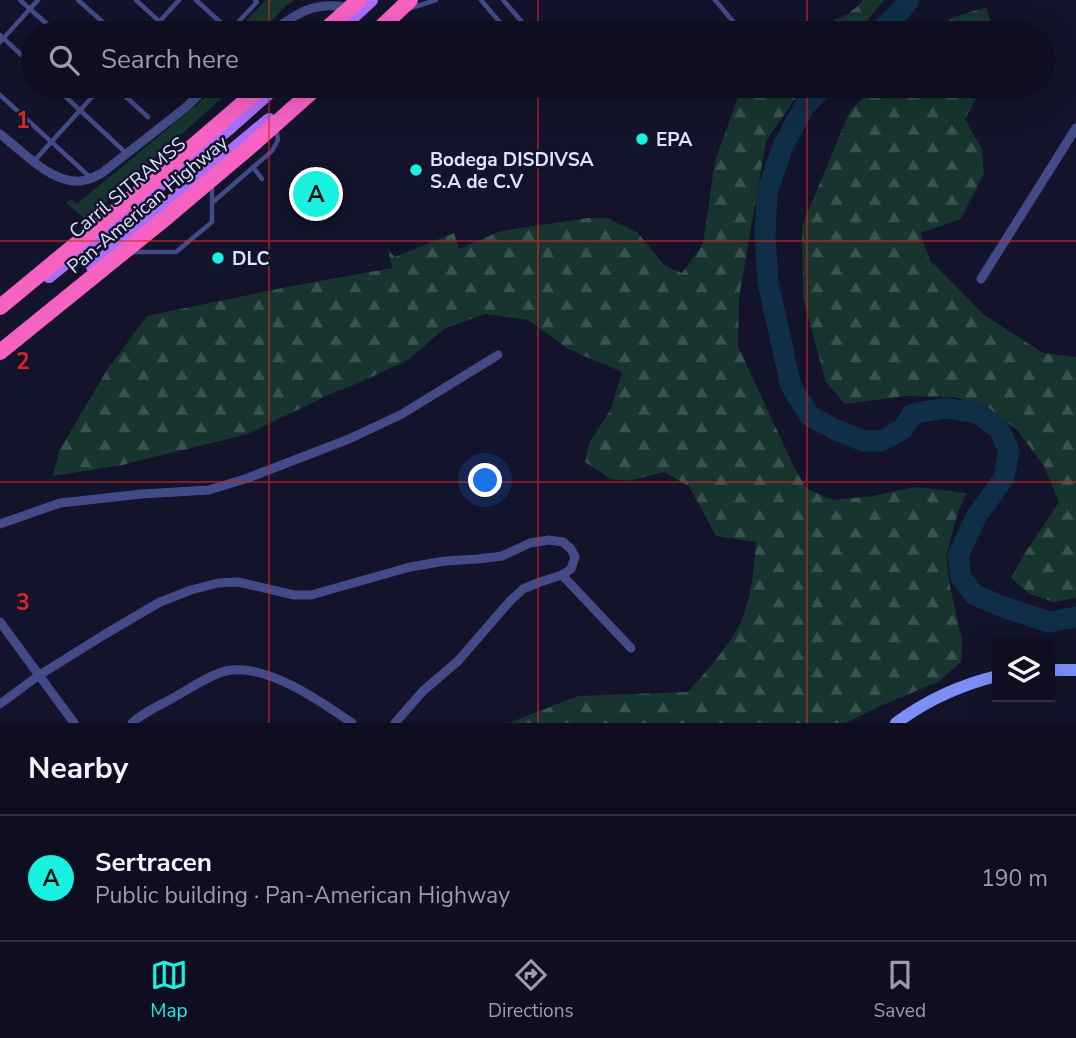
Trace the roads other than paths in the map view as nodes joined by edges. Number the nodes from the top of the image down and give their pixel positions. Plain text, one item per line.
1 (20, 0) edge
2 (38, 0) edge
3 (78, 0) edge
4 (136, 0) edge
5 (179, 0) edge
6 (196, 0) edge
7 (255, 0) edge
8 (371, 0) edge
9 (410, 0) edge
10 (436, 0) edge
11 (481, 0) edge
12 (503, 0) edge
13 (715, 0) edge
14 (326, 1) edge
15 (354, 4) edge
16 (399, 6) edge
17 (30, 9) junction
18 (44, 21) edge
19 (102, 21) edge
20 (159, 21) edge
21 (161, 21) edge
22 (218, 21) edge
23 (239, 21) edge
24 (286, 21) edge
25 (335, 21) edge
26 (348, 21) edge
27 (380, 21) edge
28 (386, 21) edge
29 (499, 21) edge
30 (521, 21) edge
31 (733, 21) edge
32 (1, 38) edge
33 (21, 56) edge
34 (0, 95) edge
35 (67, 98) edge
36 (91, 98) edge
37 (127, 98) edge
38 (195, 98) edge
39 (248, 98) edge
40 (263, 98) edge
41 (294, 98) edge
42 (304, 98) edge
43 (80, 110) junction
44 (148, 117) dead end
45 (275, 124) junction
46 (1076, 128) edge
47 (0, 134) edge
48 (51, 142) junction
49 (127, 154) junction
50 (34, 161) junction
51 (253, 167) junction
52 (262, 178) dead end
53 (91, 179) junction
54 (211, 179) junction
55 (212, 202) junction
56 (125, 214) junction
57 (138, 229) junction
58 (123, 252) junction
59 (76, 255) junction
60 (89, 271) junction
61 (981, 279) dead end
62 (0, 307) edge
63 (0, 316) edge
64 (0, 343) edge
65 (0, 352) edge
66 (498, 355) dead end
67 (0, 524) edge
68 (562, 575) junction
69 (0, 622) edge
70 (631, 648) dead end
71 (1055, 670) edge
72 (1076, 670) edge
73 (38, 676) junction
74 (992, 678) edge
75 (0, 704) edge
76 (74, 723) edge
77 (132, 723) edge
78 (352, 723) edge
79 (395, 723) edge
80 (896, 723) edge

1 - 17 lane
2 - 17 lane
3 - 19 lane
4 - 20 lane
5 - 21 lane
6 - 22 lane
7 - 23 lane
8 - 26 main road
9 - 16 highway
10 - 16 lane
11 - 29 lane
12 - 30 lane
13 - 31 lane
14 - 15 street
14 - 24 street
15 - 25 highway
16 - 27 main road
16 - 28 highway
17 - 18 lane
17 - 32 lane
32 - 33 lane
34 - 48 lane
35 - 43 lane
36 - 43 lane
37 - 44 lane
38 - 49 street
39 - 62 highway, Pan-American Highway
40 - 56 main road, Carril SITRAMSS
41 - 57 main road, Carril SITRAMSS
42 - 45 highway, Pan-American Highway
43 - 48 lane
43 - 49 lane
45 - 51 lane
45 - 54 highway, Pan-American Highway
46 - 61 street
47 - 50 street
48 - 50 lane
48 - 53 lane
49 - 53 street
50 - 53 street
51 - 52 lane
51 - 55 lane
54 - 55 lane
54 - 58 highway, Pan-American Highway
55 - 58 lane
56 - 57 main road
56 - 59 main road, Carril SITRAMSS
57 - 60 main road, Carril SITRAMSS
58 - 65 highway, Pan-American Highway
59 - 60 main road
59 - 63 main road, Carril SITRAMSS
60 - 64 main road, Carril SITRAMSS
66 - 67 street
68 - 70 street
68 - 73 street
68 - 79 street
69 - 73 street
71 - 72 main road
73 - 75 street
73 - 76 street
74 - 80 main road
77 - 78 street

